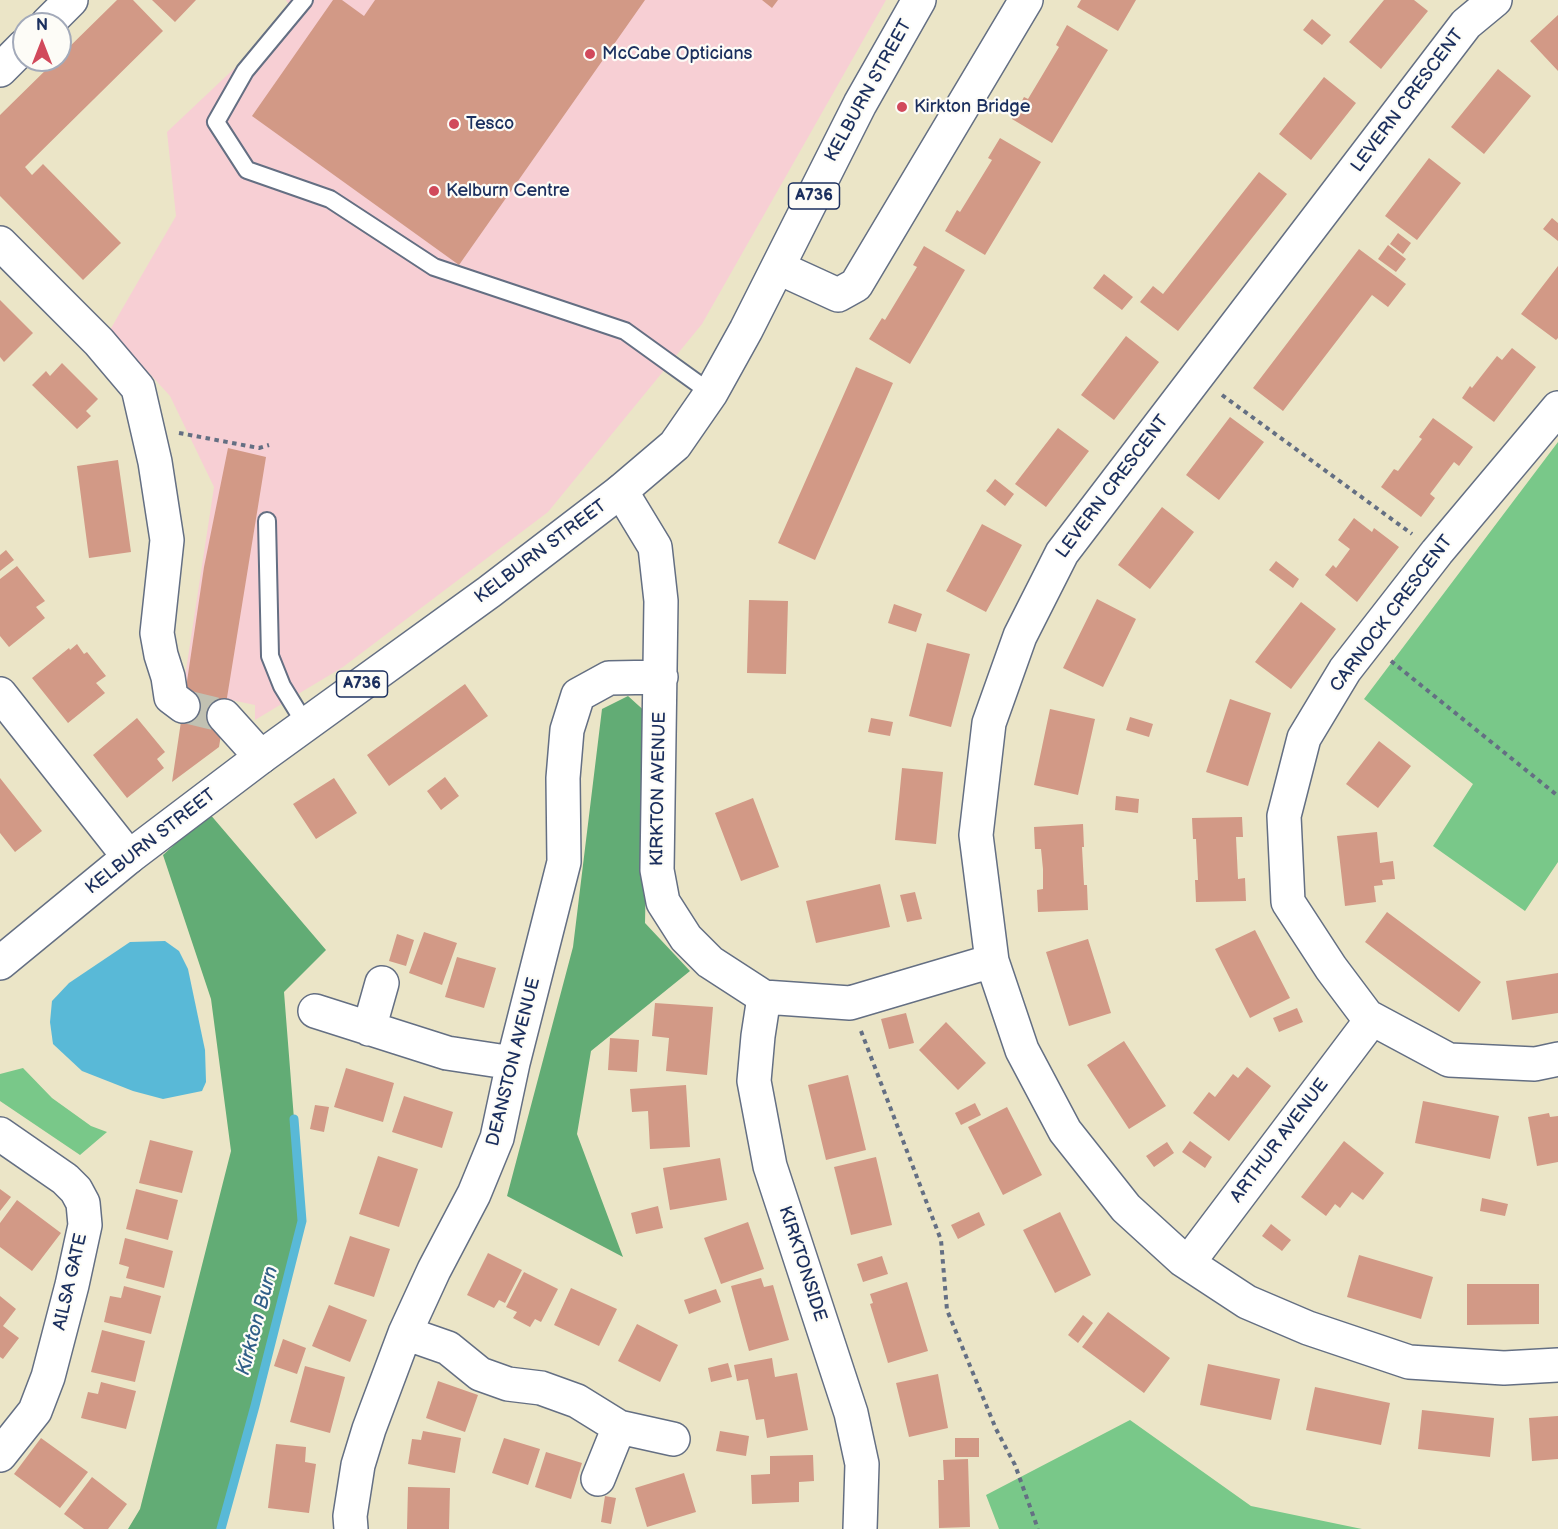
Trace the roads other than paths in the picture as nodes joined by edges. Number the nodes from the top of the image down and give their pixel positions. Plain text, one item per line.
1 (71, 0) edge
2 (304, 0) edge
3 (919, 0) edge
4 (1026, 0) edge
5 (1495, 0) edge
6 (59, 12) edge
7 (12, 58) edge
8 (0, 70) edge
9 (0, 243) edge
10 (779, 268) junction
11 (711, 393) junction
12 (1558, 408) edge
13 (621, 491) junction
14 (267, 521) dead end
15 (662, 677) junction
16 (0, 694) edge
17 (183, 706) dead end
18 (224, 716) tunnel mouth
19 (306, 725) junction
20 (261, 758) junction
21 (129, 857) junction
22 (992, 961) junction
23 (0, 963) edge
24 (382, 983) dead end
25 (764, 997) junction
26 (315, 1011) dead end
27 (1372, 1019) junction
28 (369, 1029) junction
29 (1558, 1059) edge
30 (513, 1063) junction
31 (0, 1134) edge
32 (1188, 1263) junction
33 (405, 1333) junction
34 (1558, 1365) edge
35 (619, 1427) junction
36 (673, 1440) dead end
37 (0, 1455) edge
38 (598, 1479) dead end
39 (351, 1529) edge
40 (860, 1529) edge

1 - 6 street
2 - 11 lane
3 - 10 street, KELBURN STREET / A736
4 - 10 street
5 - 22 street, LEVERN CRESCENT
7 - 8 street
9 - 17 street
10 - 11 street, KELBURN STREET / A736
11 - 13 street, KELBURN STREET / A736
12 - 27 street, CARNOCK CRESCENT
13 - 15 street, KIRKTON AVENUE
13 - 19 street, KELBURN STREET / A736
14 - 19 lane
15 - 25 street, KIRKTON AVENUE
15 - 30 street, DEANSTON AVENUE
16 - 21 street
18 - 20 street
19 - 20 street, KELBURN STREET / A736
20 - 21 street, KELBURN STREET / A736
21 - 23 street, KELBURN STREET / A736
22 - 25 street, KIRKTON AVENUE
22 - 32 street, LEVERN CRESCENT
24 - 28 street
25 - 40 street, KIRKTONSIDE
26 - 28 street
27 - 29 street, CARNOCK CRESCENT
27 - 32 street, ARTHUR AVENUE
28 - 30 street
30 - 33 street, DEANSTON AVENUE
31 - 37 street, AILSA GATE
32 - 34 street, LEVERN CRESCENT
33 - 35 street
33 - 39 street, DEANSTON AVENUE
35 - 36 street
35 - 38 street

